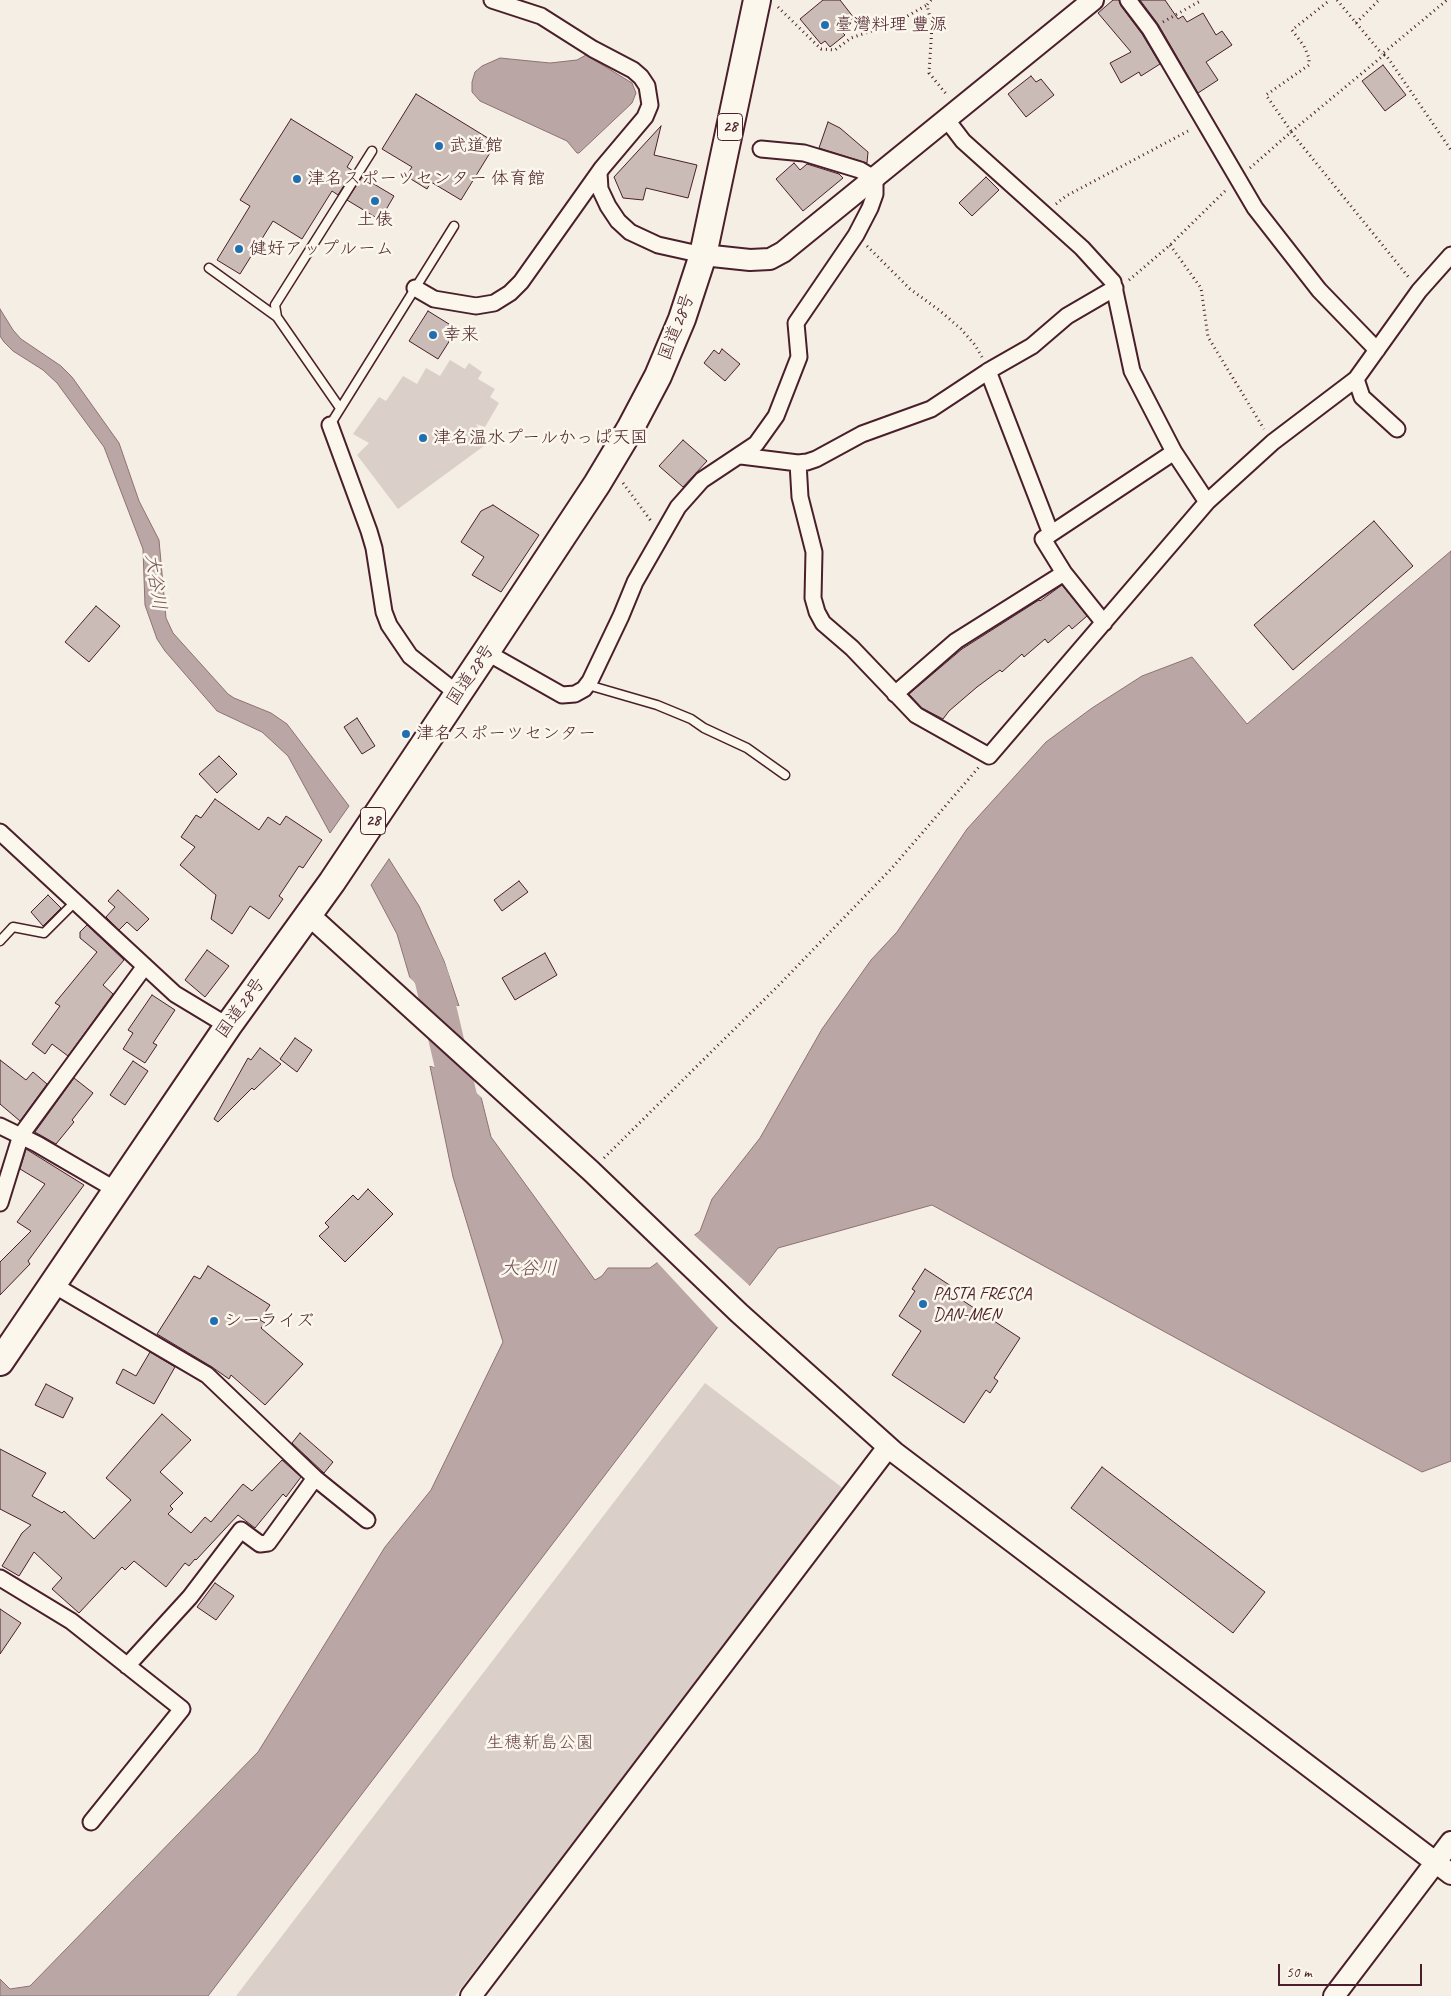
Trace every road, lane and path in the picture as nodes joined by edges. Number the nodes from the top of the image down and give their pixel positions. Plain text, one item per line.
1 (492, 0) edge
2 (931, 0) edge
3 (1093, 0) edge
4 (1128, 0) edge
5 (1202, 0) edge
6 (1330, 0) edge
7 (1337, 0) edge
8 (1378, 0) edge
9 (1447, 0) edge
10 (765, 1) edge
11 (927, 5) junction
12 (1356, 23) junction
13 (1150, 29) junction
14 (1383, 54) junction
15 (953, 115) junction
16 (1205, 122) junction
17 (1291, 132) junction
18 (761, 149) dead end
19 (1451, 150) edge
20 (372, 151) dead end
21 (599, 173) junction
22 (875, 179) junction
23 (1238, 179) junction
24 (1043, 214) junction
25 (454, 226) dead end
26 (856, 235) junction
27 (1170, 245) junction
28 (703, 255) junction
29 (1451, 255) edge
30 (209, 268) dead end
31 (415, 288) junction
32 (1115, 288) junction
33 (1419, 291) junction
34 (277, 317) junction
35 (1376, 350) junction
36 (989, 370) junction
37 (1356, 378) junction
38 (340, 408) junction
39 (330, 424) joint
40 (1397, 429) dead end
41 (1273, 442) junction
42 (1174, 452) junction
43 (740, 456) junction
44 (798, 463) junction
45 (620, 479) dead end
46 (1207, 502) junction
47 (663, 534) junction
48 (1051, 534) junction
49 (1064, 573) junction
50 (1104, 623) junction
51 (486, 652) junction
52 (588, 685) junction
53 (458, 694) junction
54 (895, 694) junction
55 (989, 756) junction
56 (786, 775) dead end
57 (0, 832) edge
58 (75, 902) junction
59 (309, 915) junction
60 (0, 941) edge
61 (145, 966) junction
62 (228, 1026) junction
63 (0, 1126) edge
64 (21, 1135) junction
65 (596, 1176) junction
66 (116, 1190) junction
67 (0, 1203) edge
68 (52, 1284) junction
69 (0, 1362) edge
70 (888, 1447) junction
71 (315, 1478) junction
72 (367, 1520) dead end
73 (0, 1578) edge
74 (128, 1666) junction
75 (91, 1822) dead end
76 (1451, 1842) edge
77 (1443, 1868) edge
78 (471, 1996) edge
79 (1334, 1996) edge

1 - 21 street
2 - 11 path
3 - 15 street
4 - 13 street
5 - 13 path
6 - 17 path
7 - 12 path
8 - 12 path
9 - 14 path
10 - 11 path
10 - 28 highway, 国道28号 / 28
11 - 15 path
12 - 14 path
13 - 16 street
14 - 17 path
14 - 19 path
15 - 22 street
15 - 24 street
16 - 23 street
16 - 24 path
17 - 23 path
17 - 33 path
18 - 22 street
20 - 34 lane
21 - 28 street
21 - 31 street
22 - 26 street
22 - 28 street
23 - 27 path
23 - 35 street
24 - 32 street
25 - 31 lane
26 - 36 path
26 - 43 street
27 - 32 path
27 - 41 path
28 - 51 highway, 国道28号 / 28
29 - 33 street
30 - 34 lane
31 - 38 lane
32 - 36 street
32 - 42 street
33 - 35 street
34 - 38 lane
35 - 37 street
36 - 44 street
36 - 48 street
37 - 40 street
37 - 41 street
38 - 39 lane
39 - 53 street
41 - 46 street
42 - 46 street
42 - 48 street
43 - 44 street
43 - 47 street
44 - 54 street
45 - 47 path
46 - 50 street
47 - 52 street
48 - 49 street
49 - 50 street
49 - 54 street
50 - 55 street
51 - 52 street
51 - 53 highway, 国道28号 / 28
52 - 56 lane
53 - 59 highway, 国道28号 / 28
54 - 55 street
55 - 65 path
57 - 58 street
58 - 60 lane
58 - 61 street
59 - 62 highway, 国道28号 / 28
59 - 65 street
61 - 62 street
61 - 64 street
62 - 66 highway, 国道28号 / 28
63 - 64 street
64 - 66 street
64 - 67 street
65 - 70 street
66 - 68 highway, 国道28号 / 28
68 - 69 highway, 国道28号 / 28
68 - 71 street
70 - 77 street
70 - 78 street
71 - 72 street
71 - 74 street
73 - 74 street
74 - 75 street
76 - 77 street
77 - 79 street

